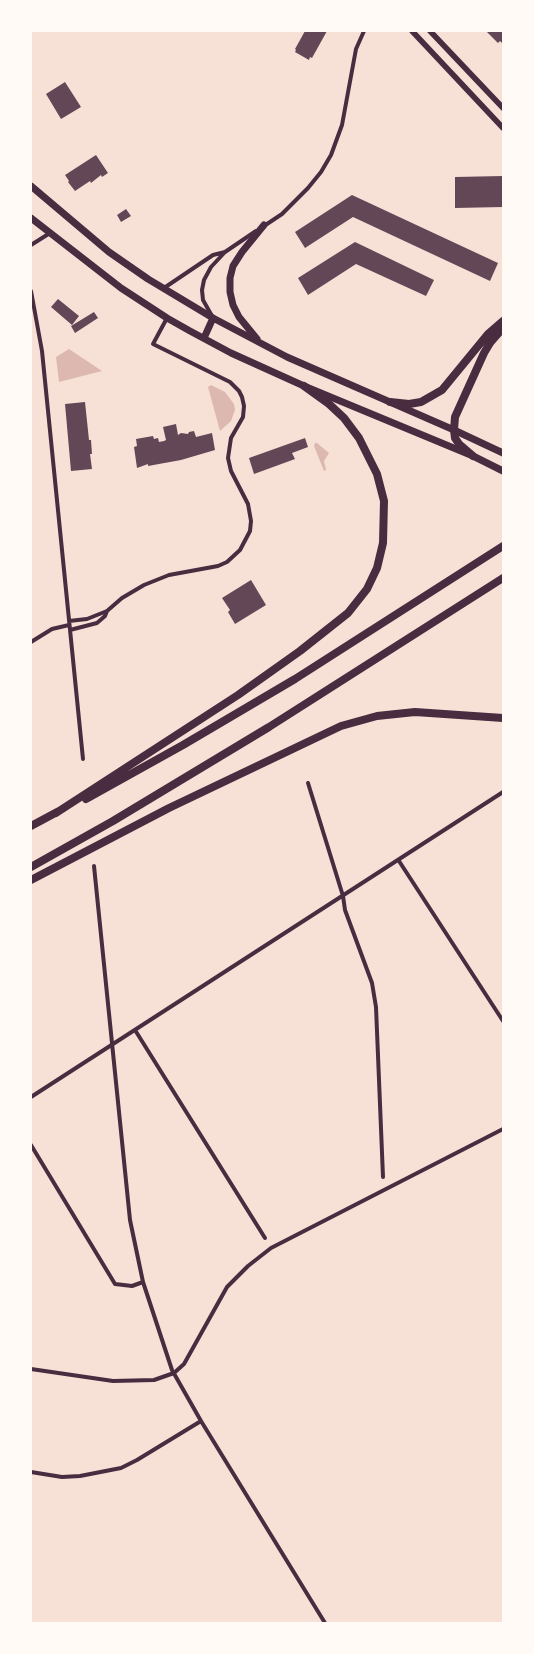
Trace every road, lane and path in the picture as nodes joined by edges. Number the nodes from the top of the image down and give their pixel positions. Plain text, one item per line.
1 (364, 31) edge
2 (412, 31) edge
3 (430, 31) edge
4 (503, 108) edge
5 (503, 128) edge
6 (31, 186) edge
7 (31, 218) edge
8 (264, 225) junction
9 (50, 232) junction
10 (31, 245) edge
11 (224, 252) junction
12 (164, 288) junction
13 (31, 291) edge
14 (167, 318) junction
15 (213, 318) junction
16 (503, 321) edge
17 (503, 328) edge
18 (204, 338) junction
19 (259, 342) junction
20 (304, 386) junction
21 (390, 402) junction
22 (454, 430) junction
23 (503, 453) edge
24 (473, 456) junction
25 (503, 471) edge
26 (503, 546) edge
27 (503, 578) edge
28 (108, 611) junction
29 (69, 623) junction
30 (70, 630) junction
31 (31, 642) edge
32 (503, 718) edge
33 (83, 759) dead end
34 (308, 783) dead end
35 (503, 792) edge
36 (56, 813) junction
37 (31, 826) edge
38 (399, 860) junction
39 (94, 866) dead end
40 (31, 867) edge
41 (31, 880) edge
42 (343, 896) junction
43 (503, 1021) edge
44 (135, 1030) junction
45 (112, 1045) junction
46 (31, 1097) edge
47 (503, 1129) edge
48 (31, 1145) edge
49 (383, 1177) dead end
50 (264, 1238) dead end
51 (143, 1282) junction
52 (31, 1369) edge
53 (174, 1373) junction
54 (201, 1421) junction
55 (31, 1472) edge
56 (325, 1623) edge

1 - 8 street
2 - 5 main road
3 - 4 main road
6 - 12 highway
7 - 9 highway
8 - 11 street
8 - 19 highway
9 - 10 street
9 - 14 highway
11 - 12 street
11 - 15 street
12 - 15 highway
13 - 29 street
14 - 18 highway
14 - 28 street
15 - 18 highway
15 - 19 highway
16 - 21 highway
17 - 22 highway
18 - 20 highway
19 - 21 highway
20 - 24 highway
20 - 36 highway
21 - 22 highway
22 - 23 highway
22 - 24 highway
24 - 25 highway
26 - 36 highway
27 - 40 highway
28 - 29 street
28 - 30 street
29 - 30 street
29 - 31 street
30 - 33 street
32 - 41 highway
34 - 42 street
35 - 38 street
36 - 37 highway
38 - 42 street
38 - 43 street
39 - 45 street
42 - 44 street
42 - 49 street
44 - 45 street
44 - 50 street
45 - 46 street
45 - 51 street
47 - 53 street
48 - 51 street
51 - 53 street
52 - 53 street
53 - 54 street
54 - 55 street
54 - 56 street

